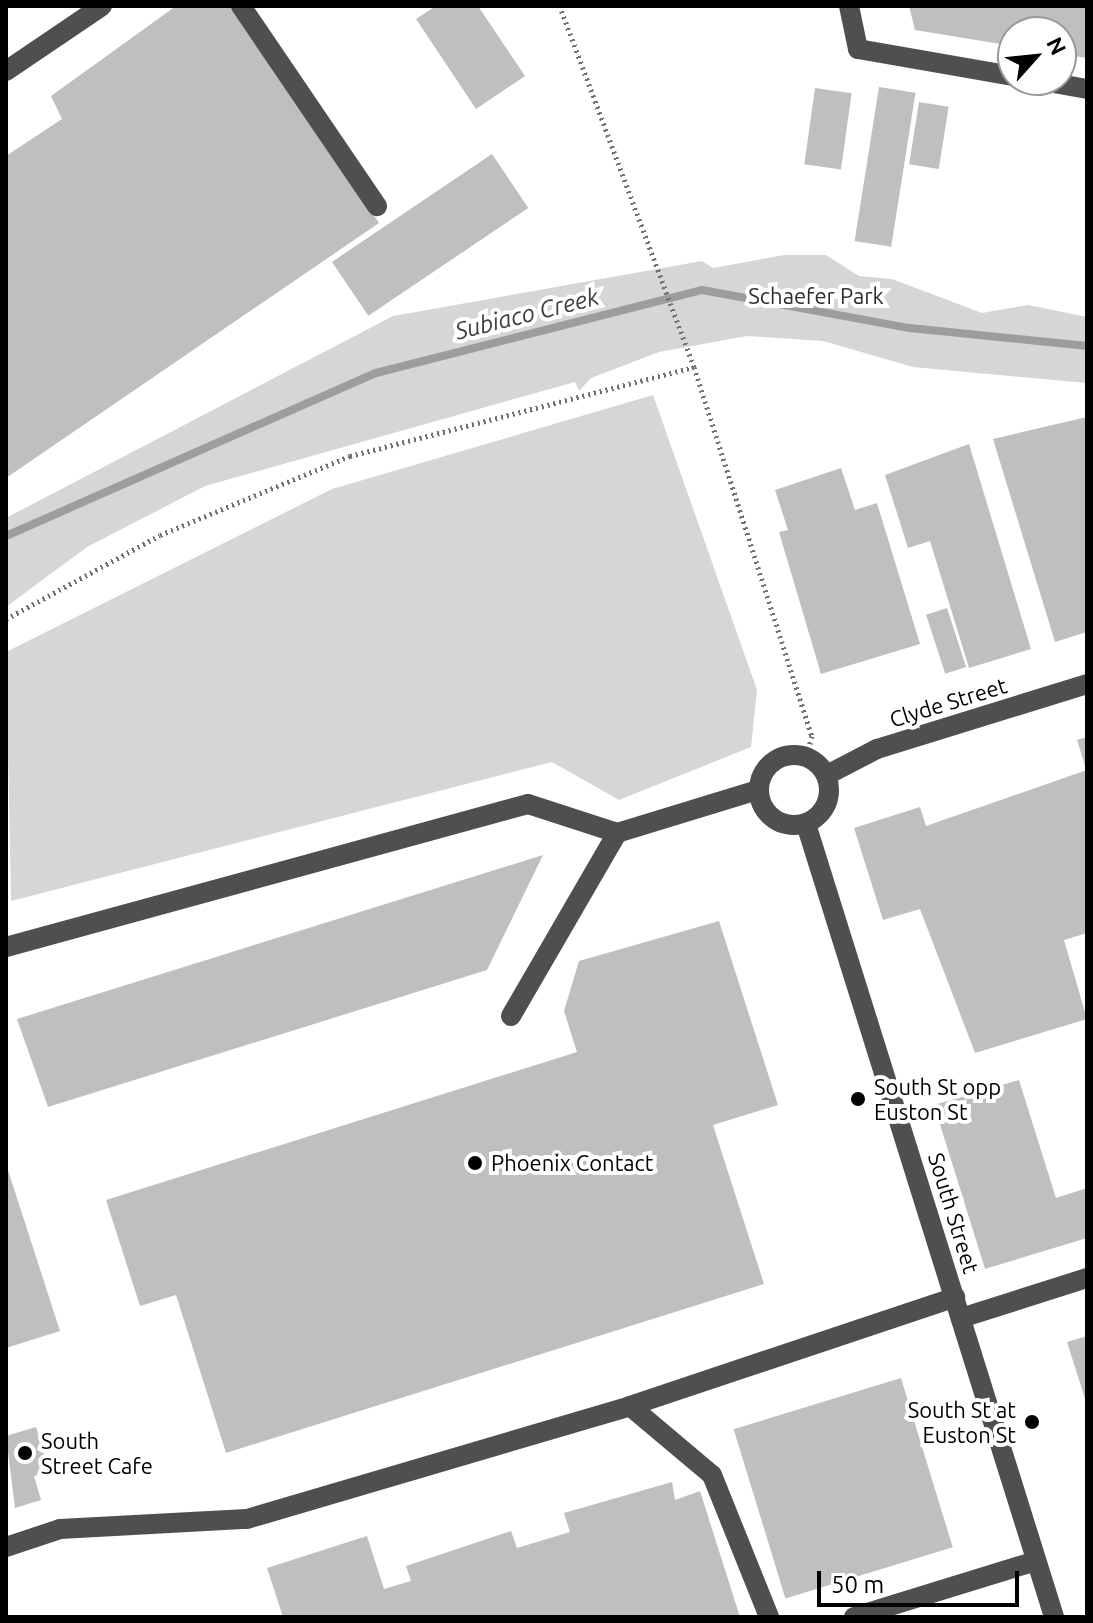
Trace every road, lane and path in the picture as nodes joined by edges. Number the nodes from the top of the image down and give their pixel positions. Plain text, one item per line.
1 (102, 6) edge
2 (241, 6) edge
3 (560, 6) edge
4 (848, 7) edge
5 (6, 71) edge
6 (997, 73) edge
7 (377, 206) dead end
8 (694, 367) junction
9 (6, 619) edge
10 (1087, 684) edge
11 (806, 757) junction
12 (827, 775) junction
13 (758, 790) junction
14 (806, 824) junction
15 (617, 833) junction
16 (6, 947) edge
17 (511, 1016) dead end
18 (1087, 1278) edge
19 (955, 1297) junction
20 (961, 1318) junction
21 (630, 1406) junction
22 (6, 1547) edge
23 (1036, 1561) junction
24 (769, 1617) edge
25 (854, 1617) edge
26 (1054, 1617) edge

1 - 5 street
2 - 7 street
3 - 8 path
4 - 6 street
8 - 9 path
8 - 11 path
10 - 12 street, Clyde Street
11 - 12 street
11 - 13 street
12 - 14 street
13 - 14 street
13 - 15 street
14 - 19 street, South Street
15 - 16 street
15 - 17 street
18 - 20 street
19 - 20 street, South Street
19 - 21 street
20 - 23 street, South Street
21 - 22 street
21 - 24 street
23 - 25 street
23 - 26 street, South Street

